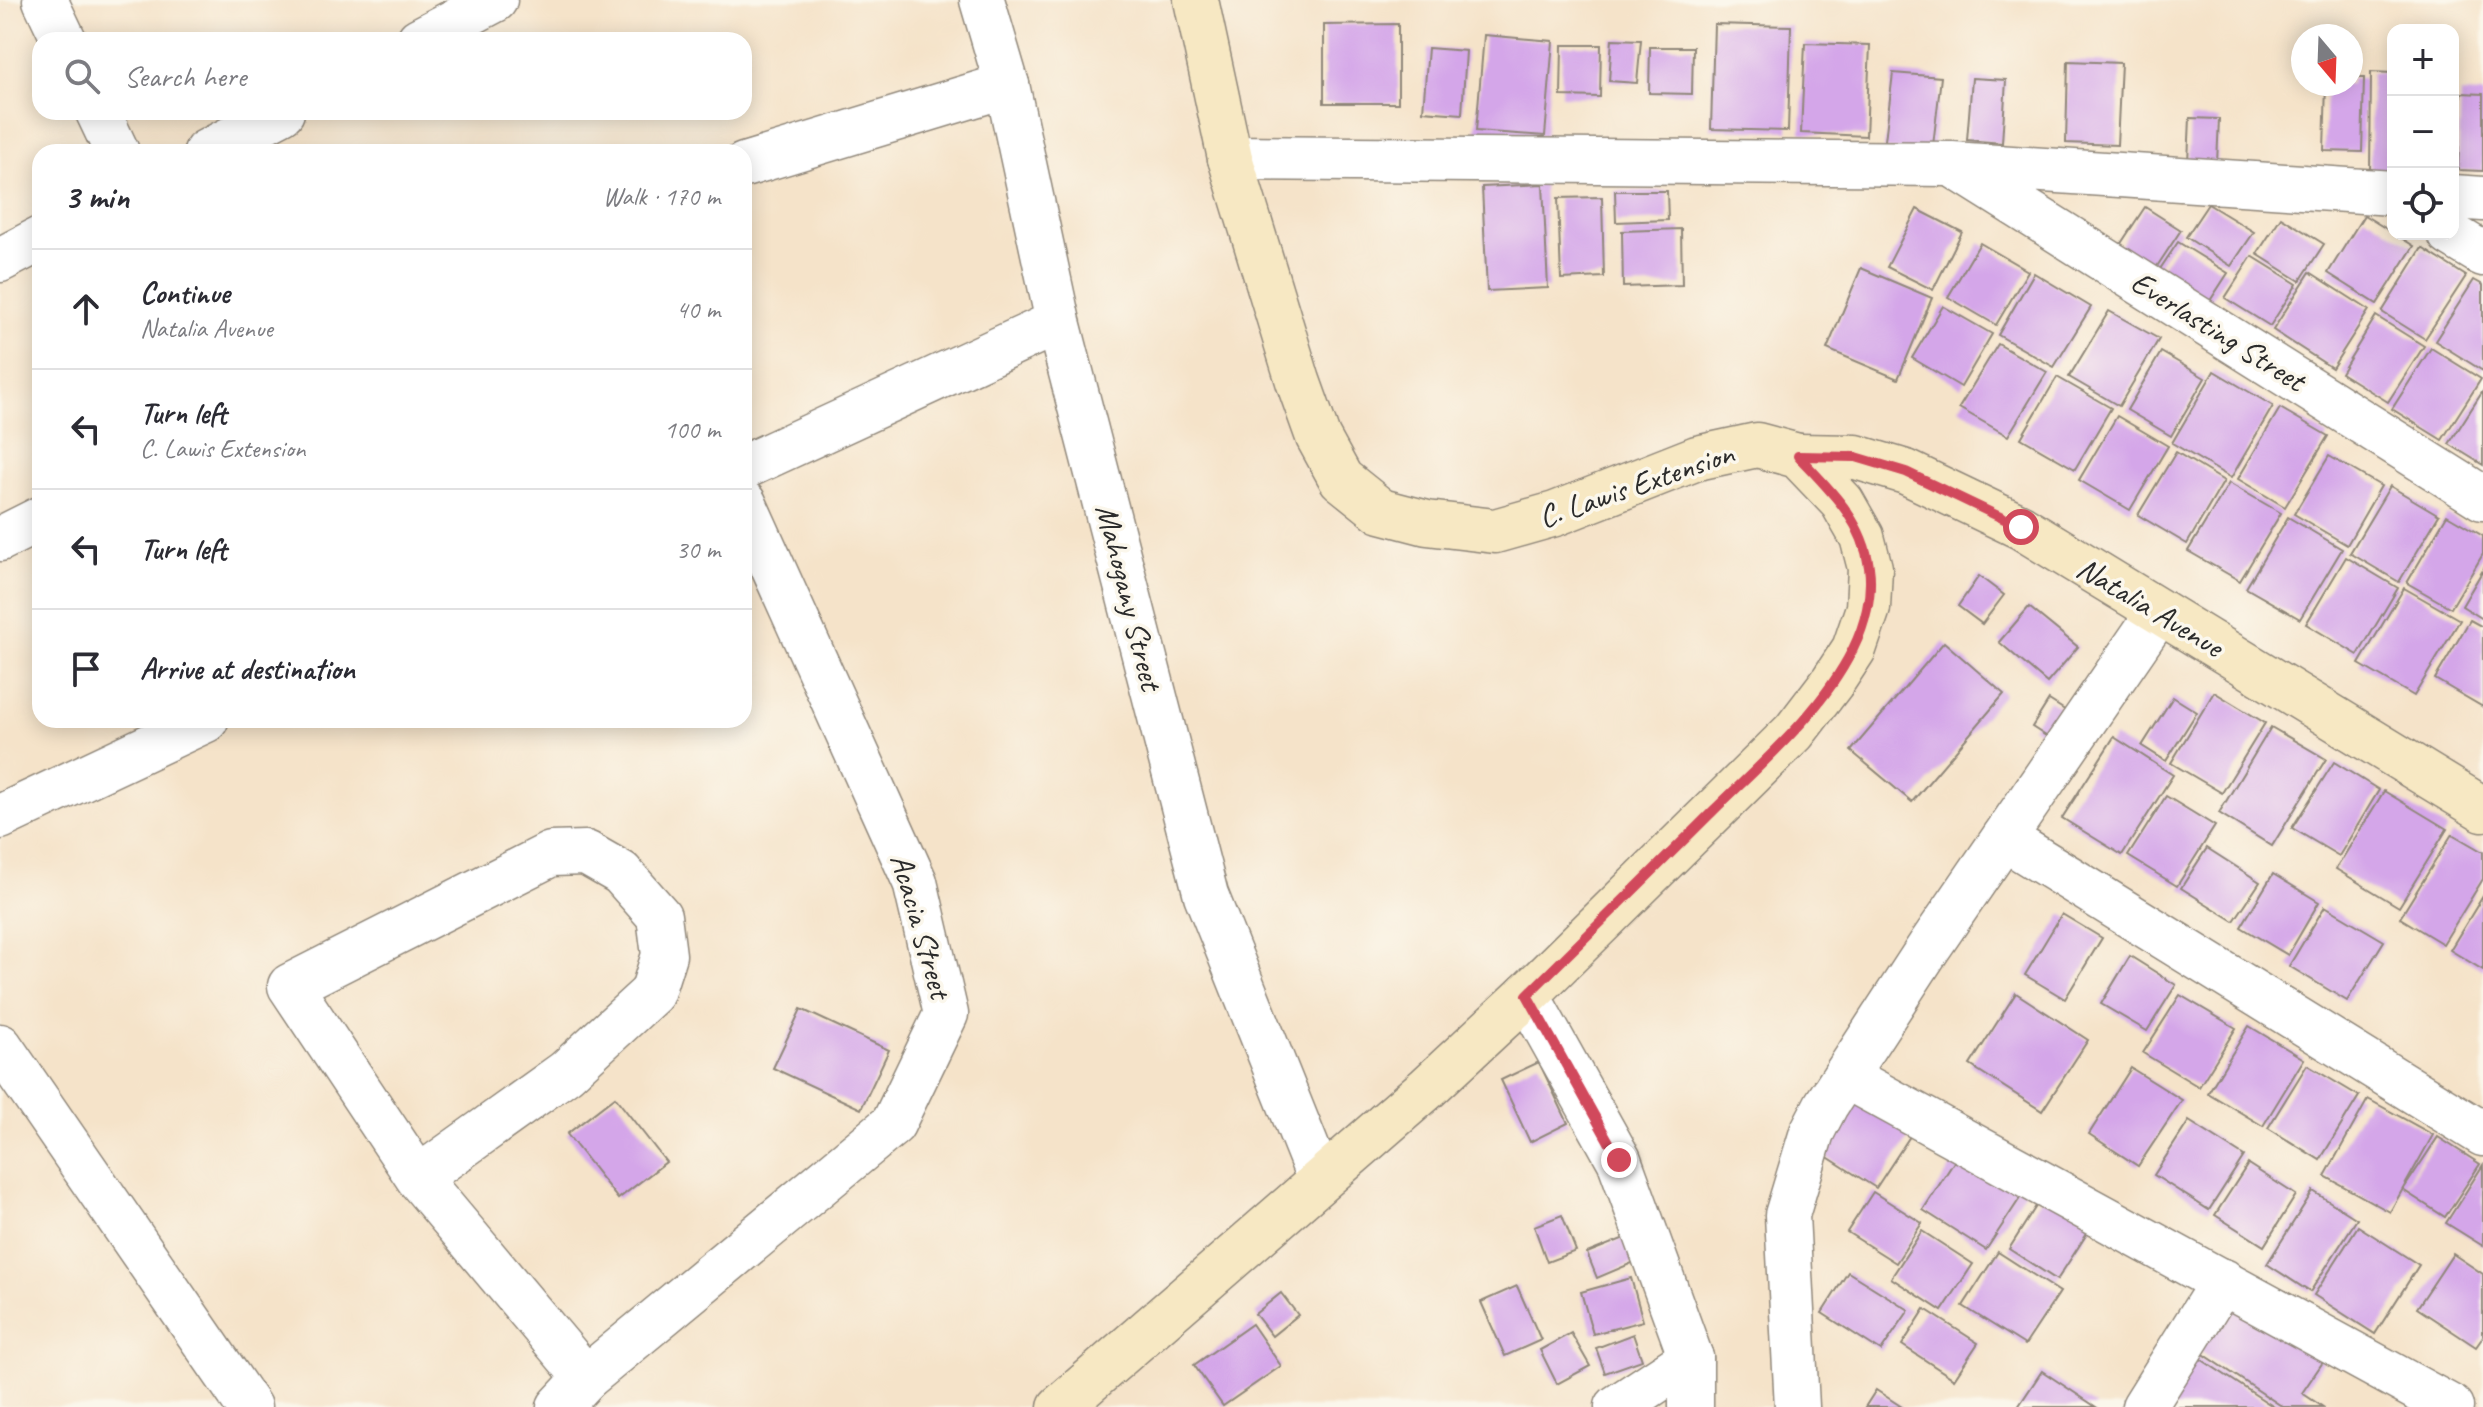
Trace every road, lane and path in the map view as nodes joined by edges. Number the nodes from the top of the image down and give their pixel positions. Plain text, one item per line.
1 (45, 0) edge
2 (495, 0) edge
3 (982, 0) edge
4 (1196, 0) edge
5 (60, 32) edge
6 (434, 32) edge
7 (1007, 85) junction
8 (102, 120) edge
9 (267, 120) edge
10 (113, 144) edge
11 (221, 144) edge
12 (1230, 158) junction
13 (752, 163) edge
14 (1952, 164) junction
15 (2387, 195) edge
16 (2459, 197) edge
17 (2483, 199) edge
18 (2459, 239) edge
19 (32, 243) edge
20 (2483, 254) edge
21 (0, 260) edge
22 (1058, 322) junction
23 (1798, 456) junction
24 (752, 463) edge
25 (2483, 498) edge
26 (752, 521) edge
27 (32, 523) edge
28 (0, 539) edge
29 (2159, 612) junction
30 (189, 728) edge
31 (2483, 809) edge
32 (0, 817) edge
33 (2004, 838) junction
34 (1527, 995) junction
35 (0, 1046) edge
36 (1845, 1076) junction
37 (2483, 1134) edge
38 (418, 1178) junction
39 (1320, 1180) junction
40 (2223, 1281) junction
41 (1691, 1358) junction
42 (572, 1392) edge
43 (249, 1407) edge
44 (1060, 1407) edge
45 (1617, 1407) edge
46 (1691, 1407) edge
47 (1797, 1407) edge
48 (2144, 1407) edge
49 (2450, 1407) edge

1 - 5 street
2 - 6 street
3 - 7 street, Mahogany Street
4 - 12 street, C. Lawis Extension
7 - 13 street
7 - 22 street, Mahogany Street
8 - 10 street
9 - 11 street
12 - 14 street
12 - 23 street, C. Lawis Extension
14 - 15 street
14 - 25 street, Everlasting Street
16 - 17 street
18 - 20 street
19 - 21 street
22 - 24 street
22 - 39 street, Mahogany Street
23 - 29 street, Natalia Avenue
23 - 34 street
26 - 42 street, Acacia Street
27 - 28 street
29 - 31 street, Natalia Avenue
29 - 33 street
30 - 32 street
33 - 36 street
33 - 37 street
34 - 39 street
34 - 41 street
35 - 43 street
36 - 40 street
36 - 47 street
38 - 38 street
38 - 42 street
39 - 44 street
40 - 48 street
40 - 49 street
41 - 45 street
41 - 46 street

